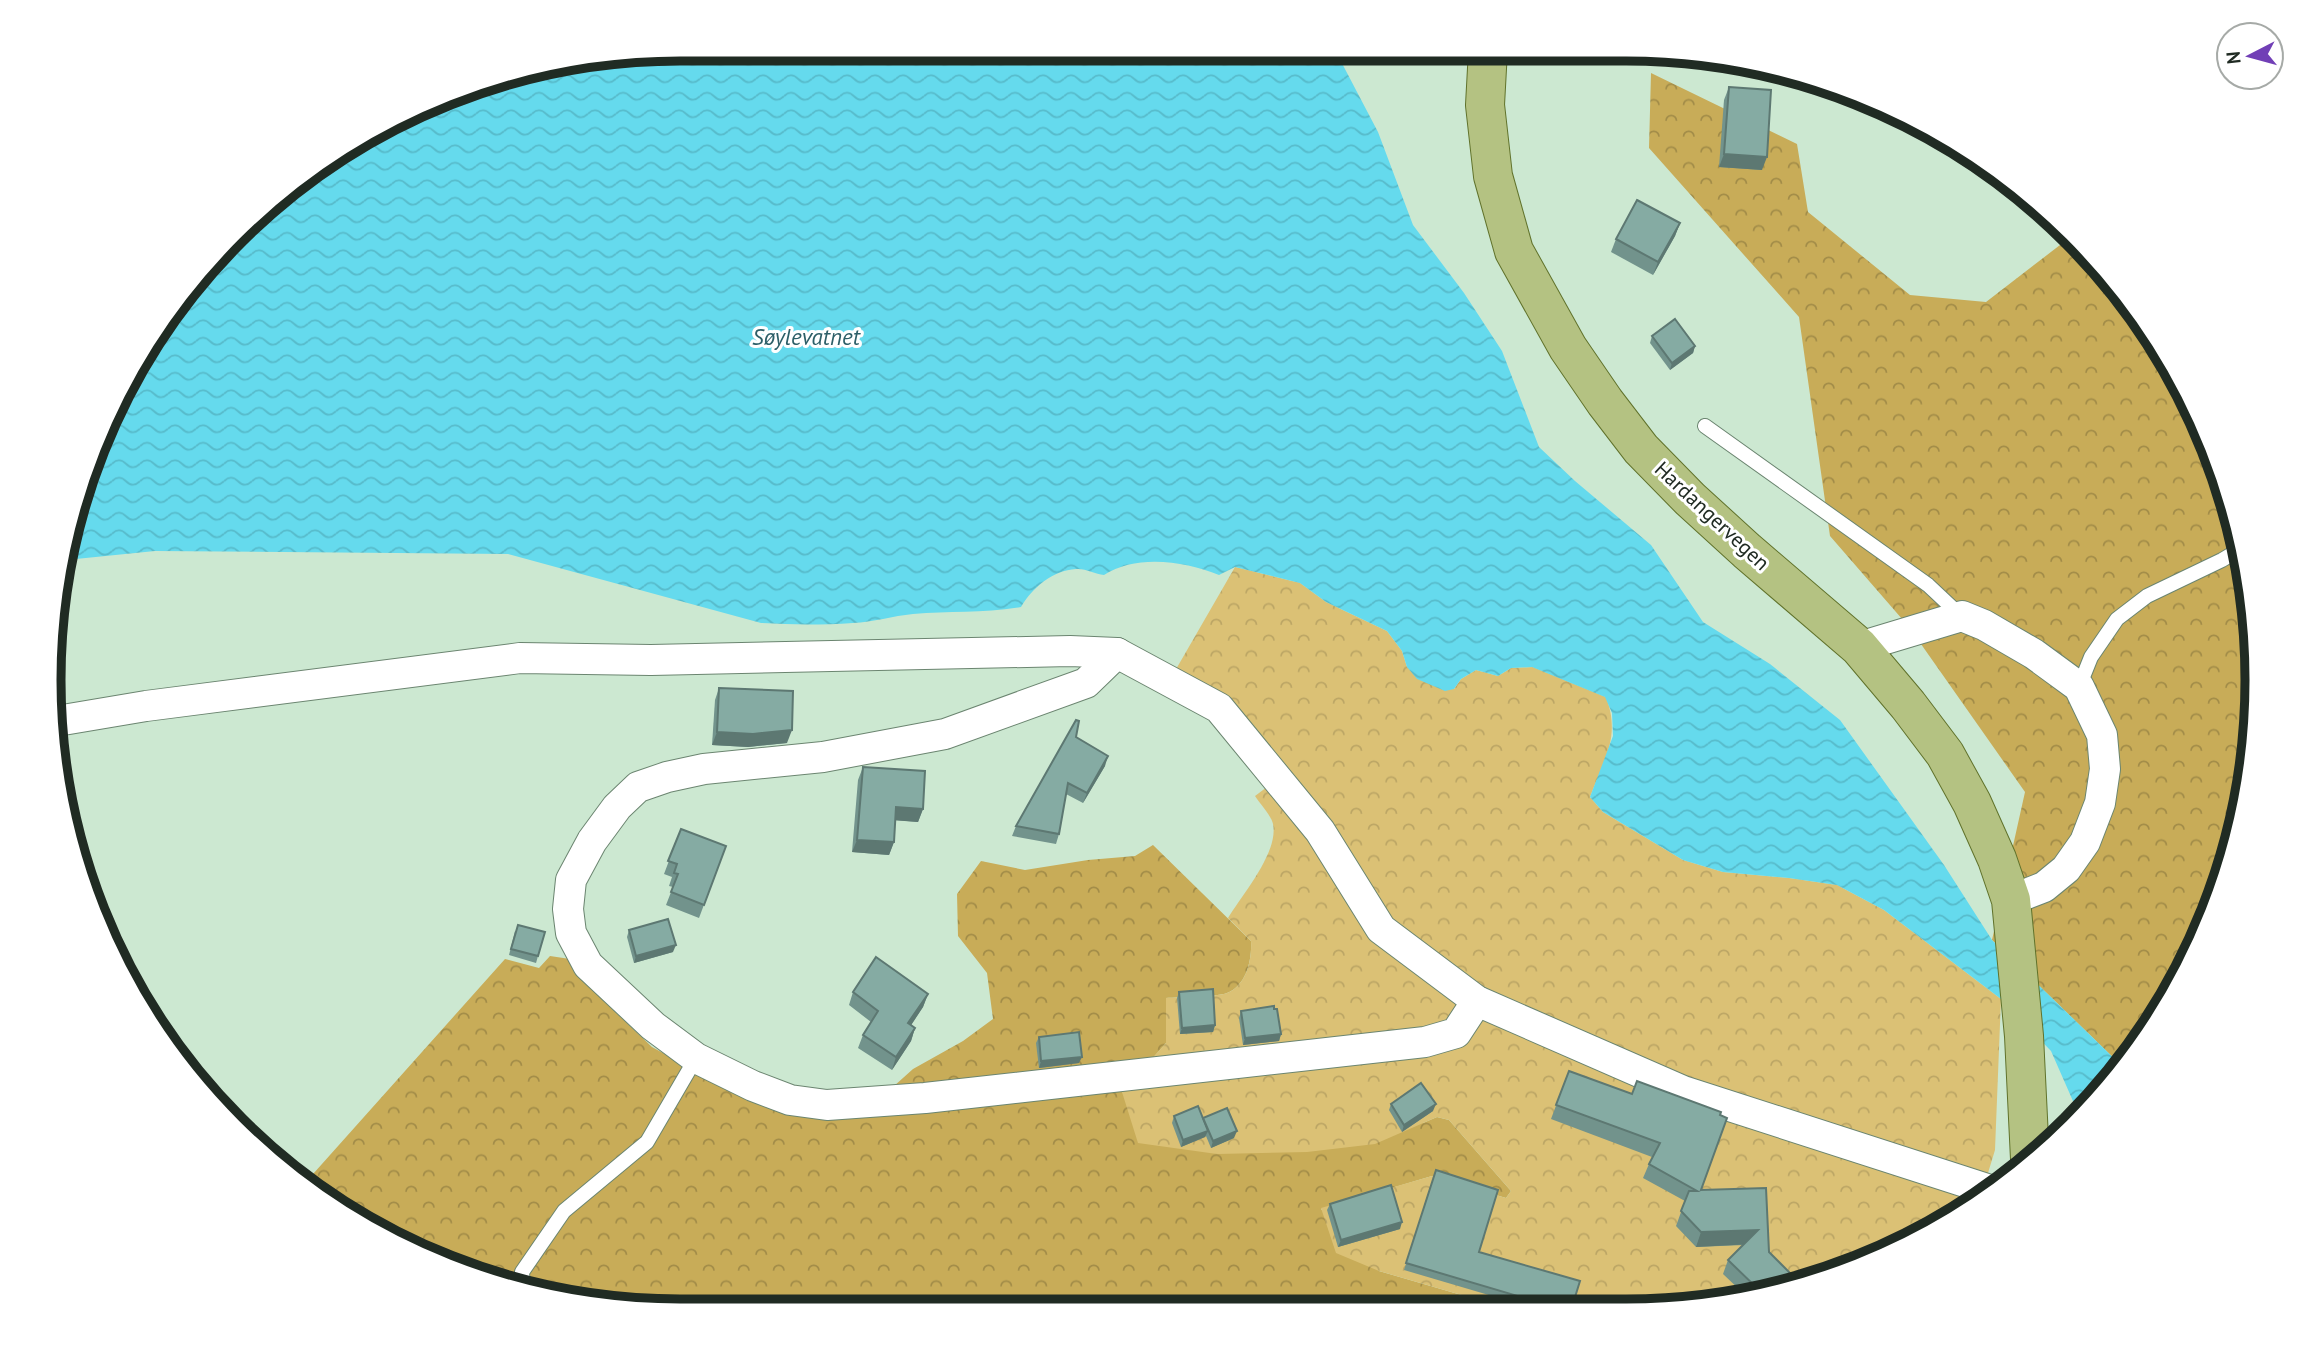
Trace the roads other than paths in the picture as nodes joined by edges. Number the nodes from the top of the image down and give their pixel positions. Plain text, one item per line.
1 (1487, 61) edge
2 (1705, 426) dead end
3 (2232, 554) edge
4 (1962, 617) junction
5 (1859, 647) junction
6 (1117, 653) junction
7 (2079, 687) junction
8 (63, 720) edge
9 (2011, 900) junction
10 (1476, 1001) junction
11 (696, 1058) junction
12 (2030, 1149) edge
13 (1980, 1187) edge
14 (522, 1279) edge

1 - 5 main road, Hardangervegen
2 - 4 lane
3 - 7 lane
4 - 5 street
4 - 7 street
5 - 9 main road, Hardangervegen
6 - 8 street
6 - 10 street
6 - 11 street
7 - 9 street
9 - 12 main road, Hardangervegen
10 - 11 street
10 - 13 street
11 - 14 lane

